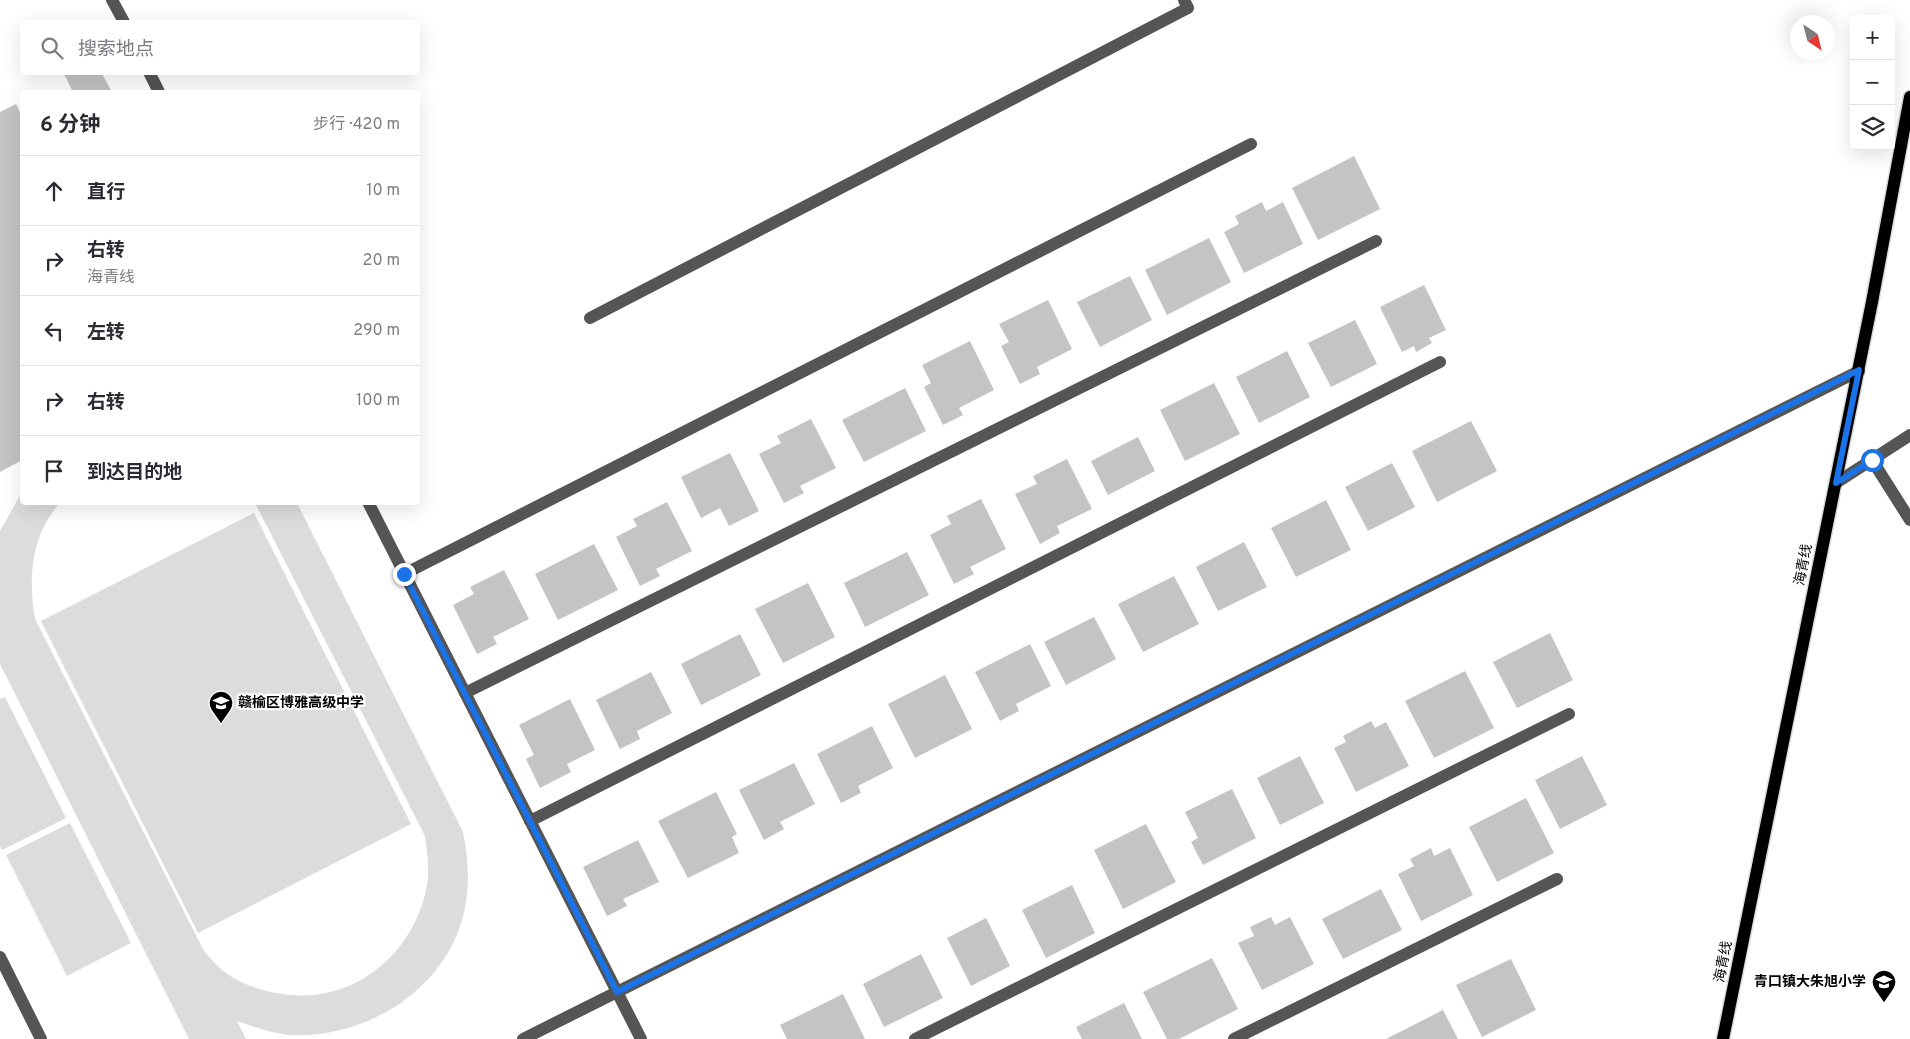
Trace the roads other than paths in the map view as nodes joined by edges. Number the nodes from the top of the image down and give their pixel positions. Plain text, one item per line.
1 (112, 0) edge
2 (1184, 0) edge
3 (123, 20) edge
4 (150, 75) edge
5 (158, 90) edge
6 (1910, 97) edge
7 (1252, 144) dead end
8 (1376, 241) dead end
9 (590, 318) dead end
10 (1440, 362) dead end
11 (1859, 370) junction
12 (1910, 435) edge
13 (1872, 460) junction
14 (1836, 483) junction
15 (370, 505) edge
16 (1910, 520) edge
17 (404, 574) junction
18 (465, 693) junction
19 (1569, 714) dead end
20 (530, 821) junction
21 (1557, 879) dead end
22 (0, 957) edge
23 (617, 992) junction
24 (41, 1039) edge
25 (523, 1039) edge
26 (641, 1039) edge
27 (915, 1039) edge
28 (1234, 1039) edge
29 (1724, 1039) edge

1 - 3 street
2 - 9 street
4 - 5 street
6 - 11 main road, 海青线
7 - 17 street
8 - 18 street
10 - 20 street
11 - 14 main road, 海青线
11 - 23 street
12 - 13 street
13 - 14 street
13 - 16 street
14 - 29 main road, 海青线
15 - 17 street
17 - 18 street
18 - 20 street
19 - 27 street
20 - 23 street
21 - 28 street
22 - 24 street
23 - 25 street
23 - 26 street

